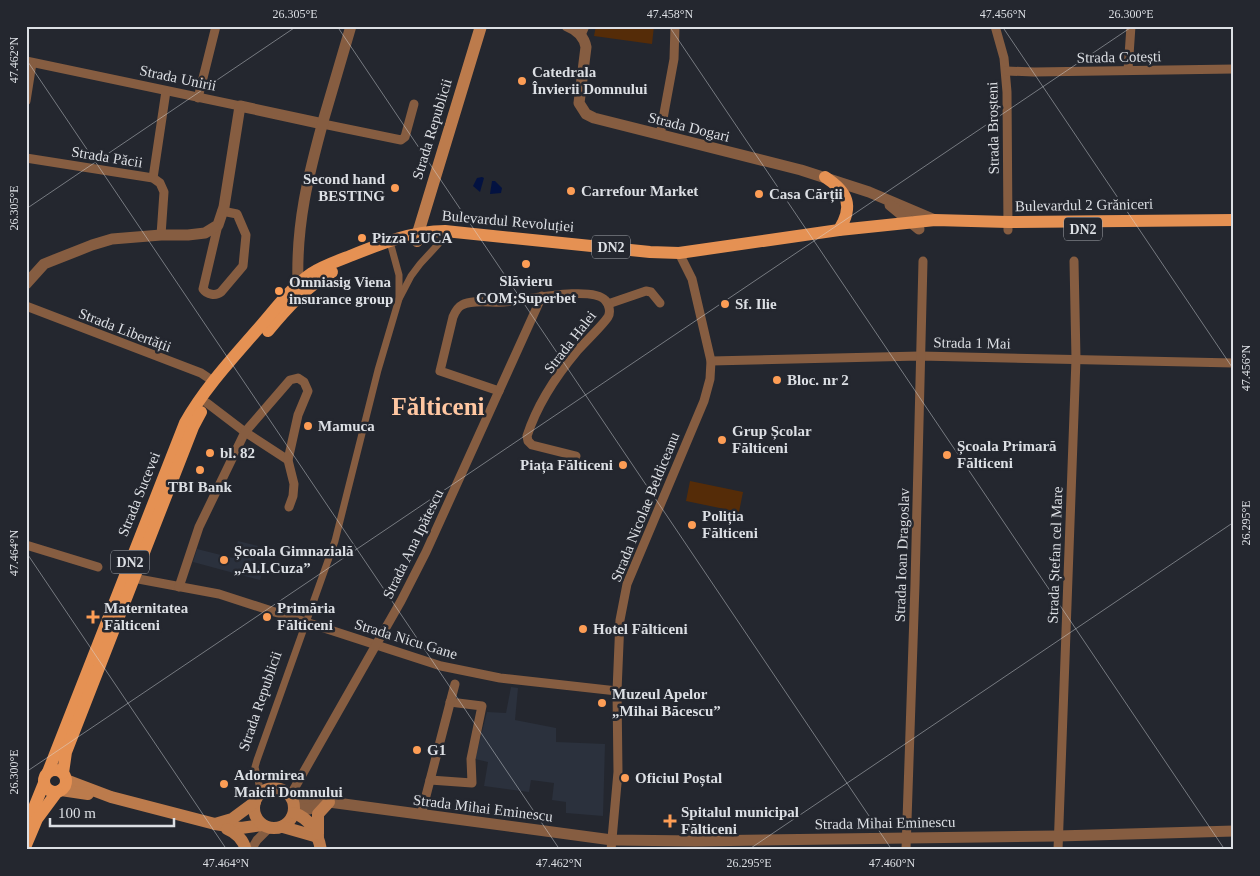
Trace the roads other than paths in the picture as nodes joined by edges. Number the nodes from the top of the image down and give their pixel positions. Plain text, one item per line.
1 (216, 26) edge
2 (351, 26) edge
3 (480, 26) edge
4 (566, 26) edge
5 (675, 26) edge
6 (995, 26) edge
7 (1131, 26) edge
8 (583, 31) edge
9 (29, 62) edge
10 (1234, 68) edge
11 (1128, 70) junction
12 (1006, 71) junction
13 (166, 91) junction
14 (198, 98) junction
15 (26, 101) edge
16 (414, 104) dead end
17 (240, 106) junction
18 (323, 124) junction
19 (660, 135) junction
20 (26, 158) edge
21 (825, 177) junction
22 (153, 178) junction
23 (881, 197) junction
24 (222, 211) junction
25 (1234, 220) edge
26 (934, 224) junction
27 (218, 225) junction
28 (914, 225) junction
29 (1008, 226) junction
30 (1234, 228) edge
31 (839, 230) junction
32 (161, 235) junction
33 (444, 235) junction
34 (417, 237) junction
35 (392, 245) junction
36 (681, 256) junction
37 (923, 261) dead end
38 (1074, 262) dead end
39 (26, 284) edge
40 (300, 289) junction
41 (542, 296) junction
42 (399, 299) junction
43 (660, 303) dead end
44 (608, 304) junction
45 (26, 306) edge
46 (920, 356) junction
47 (1076, 359) junction
48 (711, 361) junction
49 (1234, 362) edge
50 (213, 381) junction
51 (499, 391) junction
52 (207, 403) junction
53 (245, 432) junction
54 (576, 456) dead end
55 (288, 460) junction
56 (289, 507) dead end
57 (26, 545) edge
58 (98, 567) dead end
59 (133, 578) junction
60 (179, 587) junction
61 (306, 621) junction
62 (111, 624) junction
63 (376, 645) junction
64 (455, 684) dead end
65 (617, 692) junction
66 (450, 702) junction
67 (46, 778) junction
68 (430, 780) junction
69 (62, 784) junction
70 (258, 798) junction
71 (330, 802) junction
72 (293, 804) junction
73 (421, 815) junction
74 (215, 824) junction
75 (26, 826) edge
76 (266, 826) junction
77 (283, 827) junction
78 (1234, 831) edge
79 (1058, 836) junction
80 (907, 838) junction
81 (320, 843) edge
82 (26, 845) edge
83 (612, 845) edge
84 (246, 850) edge
85 (251, 850) edge
86 (906, 850) edge
87 (1058, 850) edge

1 - 14 street
2 - 18 street
3 - 34 main road, Strada Republicii
4 - 8 street, Strada Dogari
5 - 19 street
6 - 12 street, Strada Broșteni
7 - 11 street
8 - 19 street, Strada Dogari
9 - 13 street, Strada Unirii
9 - 15 street
10 - 11 street, Strada Cotești
11 - 12 street, Strada Cotești
12 - 29 street, Strada Broșteni
13 - 14 street, Strada Unirii
13 - 22 street
14 - 17 street, Strada Unirii
16 - 18 street
17 - 18 street, Strada Unirii
17 - 24 street
18 - 40 street
19 - 21 street, Strada Dogari
20 - 22 street, Strada Păcii
21 - 23 street, Strada Dogari
21 - 31 main road
22 - 32 street, Strada Păcii
23 - 26 street, Strada Dogari
23 - 28 street, Strada Dogari
24 - 27 street
24 - 27 street
25 - 29 main road, Bulevardul 2 Grăniceri / DN2
26 - 28 main road, Bulevardul Revoluției / DN2
26 - 29 main road, Bulevardul 2 Grăniceri / DN2
27 - 32 street
28 - 31 main road, Bulevardul Revoluției / DN2
28 - 36 main road, Bulevardul Revoluției / DN2
29 - 30 main road, Bulevardul 2 Grăniceri / DN2
31 - 36 main road, Bulevardul Revoluției / DN2
32 - 39 street
33 - 34 main road, Bulevardul Revoluției / DN2
33 - 36 main road, Bulevardul Revoluției / DN2
33 - 42 street
34 - 35 main road, Bulevardul Revoluției / DN2
35 - 40 main road, Bulevardul Revoluției / DN2
35 - 42 street
36 - 48 street, Strada Nicolae Beldiceanu
37 - 46 street, Strada Ioan Dragoslav
38 - 47 street, Strada Ștefan cel Mare
40 - 50 main road, Strada Sucevei / DN2
40 - 52 main road, Strada Sucevei / DN2
41 - 44 street, Strada Halei
41 - 51 street, Strada Ana Ipătescu
41 - 51 street, Strada Halei
42 - 61 street, Strada Republicii
43 - 44 street
44 - 54 street, Strada Halei
45 - 50 street, Strada Libertății
46 - 47 street, Strada 1 Mai
46 - 48 street, Strada 1 Mai
46 - 80 street, Strada Ioan Dragoslav
47 - 49 street, Strada 1 Mai
47 - 79 street, Strada Ștefan cel Mare
48 - 65 street, Strada Nicolae Beldiceanu
50 - 62 main road, Strada Sucevei / DN2
51 - 63 street, Strada Ana Ipătescu
52 - 53 street
52 - 59 main road, Strada Sucevei / DN2
53 - 55 street
53 - 55 street
53 - 60 street
55 - 56 street
57 - 58 street
59 - 60 street, Strada Nicu Gane
59 - 62 main road, Strada Sucevei / DN2
60 - 61 street, Strada Nicu Gane
61 - 63 street, Strada Nicu Gane
61 - 70 street, Strada Republicii
62 - 67 main road, Strada Sucevei / DN2
62 - 69 main road, Strada Sucevei / DN2
63 - 65 street, Strada Nicu Gane
63 - 72 street, Strada Ana Ipătescu
64 - 66 street
65 - 83 street, Strada Nicolae Beldiceanu
66 - 68 street
66 - 68 street
67 - 69 main road
67 - 69 main road
67 - 75 main road, Strada Sucevei / DN2
68 - 73 street
69 - 74 main road
69 - 82 main road, Strada Sucevei / DN2
70 - 72 main road
70 - 74 main road
70 - 76 main road
71 - 72 street, Strada Mihai Eminescu
71 - 73 street, Strada Mihai Eminescu
71 - 81 main road
72 - 77 main road
72 - 81 main road
73 - 83 street, Strada Mihai Eminescu
74 - 76 main road
74 - 84 main road
76 - 77 main road
76 - 85 street
77 - 81 main road
78 - 79 street, Strada Mihai Eminescu
79 - 80 street, Strada Mihai Eminescu
79 - 87 street, Strada Ștefan cel Mare
80 - 83 street, Strada Mihai Eminescu
80 - 86 street, Strada Ioan Dragoslav

